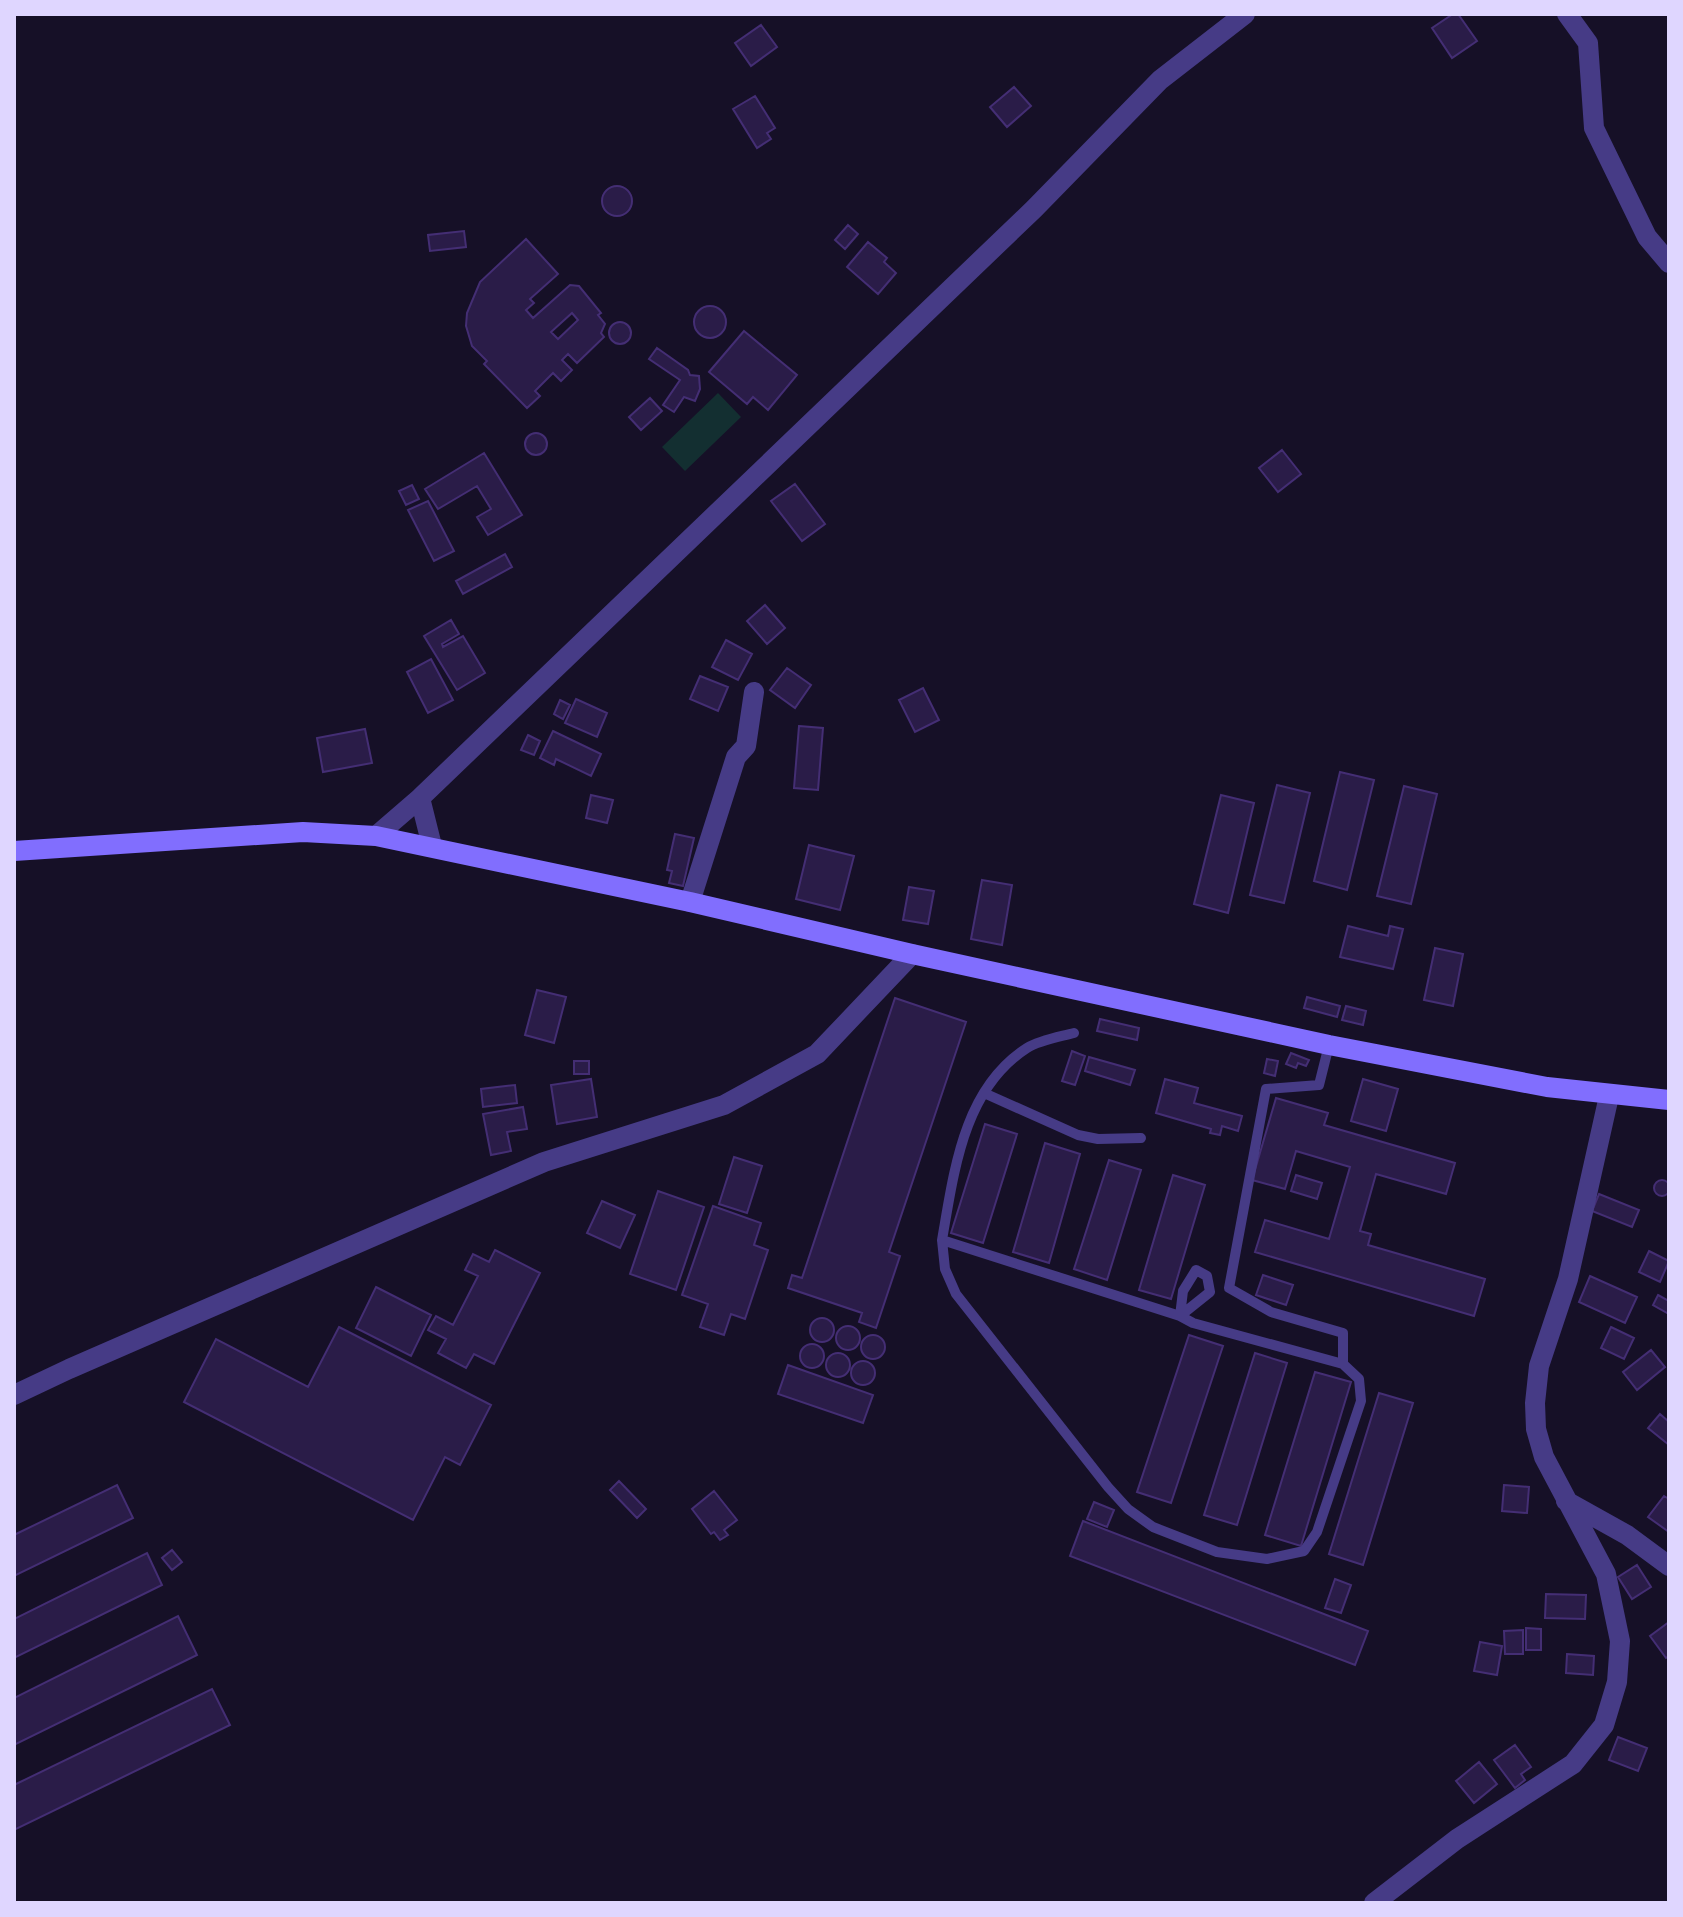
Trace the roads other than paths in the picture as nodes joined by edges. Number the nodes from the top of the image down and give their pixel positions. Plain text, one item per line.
1 (1245, 14) edge
2 (1567, 14) edge
3 (1667, 257) edge
4 (754, 692) dead end
5 (420, 798) junction
6 (376, 836) junction
7 (432, 846) junction
8 (14, 851) edge
9 (690, 902) junction
10 (912, 954) junction
11 (1074, 1033) dead end
12 (1329, 1045) junction
13 (984, 1093) junction
14 (1609, 1096) junction
15 (1669, 1100) edge
16 (1141, 1138) dead end
17 (942, 1240) junction
18 (1343, 1364) junction
19 (14, 1395) edge
20 (1566, 1501) junction
21 (1669, 1566) edge
22 (1374, 1903) edge

1 - 5 street
2 - 3 street
4 - 9 street
5 - 6 street
5 - 7 street
6 - 7 main road
6 - 8 main road
7 - 9 main road
9 - 10 main road
10 - 12 main road
10 - 19 street
11 - 13 lane
12 - 14 main road
12 - 18 lane
13 - 16 lane
13 - 17 lane
14 - 15 main road
14 - 20 street
17 - 18 lane
17 - 18 lane
20 - 21 street
20 - 22 street

